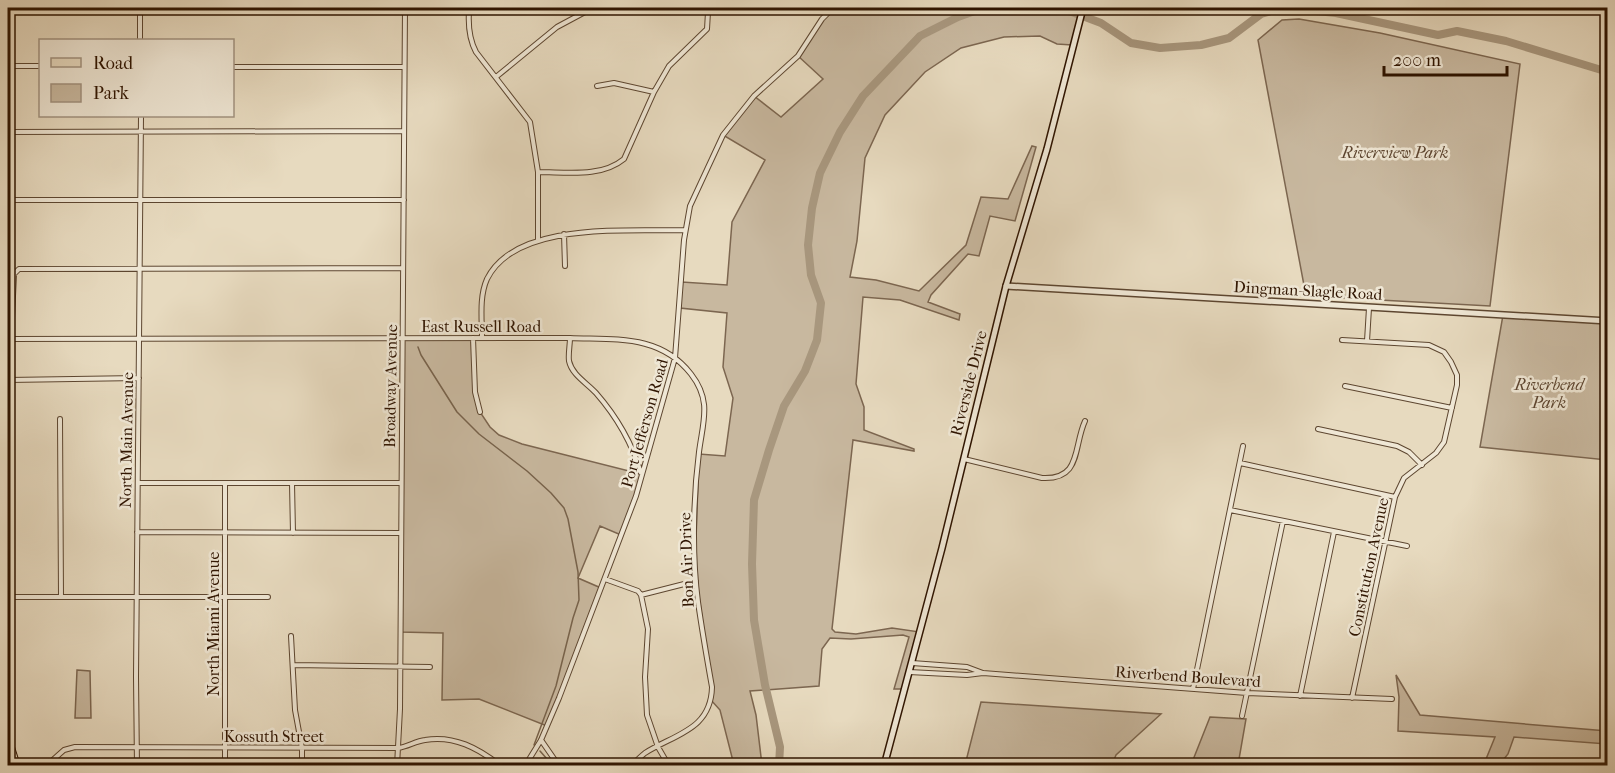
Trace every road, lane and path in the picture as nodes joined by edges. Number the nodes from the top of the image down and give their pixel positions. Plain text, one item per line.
1 (140, 8) edge
2 (405, 8) edge
3 (833, 8) edge
4 (1083, 8) edge
5 (757, 10) dead end
6 (469, 11) dead end
7 (708, 12) junction
8 (140, 39) edge
9 (8, 66) edge
10 (39, 66) edge
11 (234, 67) edge
12 (404, 67) junction
13 (496, 77) junction
14 (597, 86) dead end
15 (654, 92) junction
16 (141, 117) edge
17 (404, 131) junction
18 (8, 132) edge
19 (141, 132) junction
20 (538, 172) junction
21 (8, 200) edge
22 (140, 200) junction
23 (404, 200) junction
24 (685, 230) junction
25 (564, 234) junction
26 (538, 241) junction
27 (565, 266) dead end
28 (139, 268) junction
29 (403, 268) junction
30 (1006, 286) junction
31 (1369, 308) junction
32 (1608, 321) edge
33 (139, 338) junction
34 (403, 338) junction
35 (473, 338) junction
36 (482, 338) junction
37 (570, 338) junction
38 (9, 339) edge
39 (1342, 340) dead end
40 (1367, 341) junction
41 (675, 358) junction
42 (139, 378) junction
43 (8, 380) edge
44 (1345, 386) dead end
45 (1452, 408) junction
46 (480, 412) dead end
47 (60, 419) dead end
48 (1085, 421) dead end
49 (1318, 429) dead end
50 (1243, 446) dead end
51 (963, 459) junction
52 (1240, 463) junction
53 (1422, 465) junction
54 (641, 474) junction
55 (138, 483) junction
56 (225, 483) junction
57 (292, 483) junction
58 (401, 483) junction
59 (1395, 497) junction
60 (1230, 510) junction
61 (1283, 522) junction
62 (137, 532) junction
63 (225, 532) junction
64 (1334, 532) junction
65 (293, 533) junction
66 (401, 533) junction
67 (1386, 543) junction
68 (1407, 546) dead end
69 (605, 579) junction
70 (696, 581) junction
71 (641, 595) junction
72 (8, 597) edge
73 (61, 597) junction
74 (137, 597) junction
75 (225, 597) junction
76 (268, 597) dead end
77 (291, 636) dead end
78 (912, 663) junction
79 (293, 665) junction
80 (399, 666) junction
81 (430, 667) dead end
82 (909, 672) junction
83 (983, 672) junction
84 (1193, 689) junction
85 (1247, 693) junction
86 (1300, 696) junction
87 (1352, 698) junction
88 (1392, 699) dead end
89 (1242, 716) dead end
90 (8, 738) edge
91 (541, 740) junction
92 (658, 747) junction
93 (225, 748) junction
94 (302, 748) junction
95 (398, 748) junction
96 (138, 749) junction
97 (17, 765) edge
98 (46, 765) edge
99 (137, 765) edge
100 (225, 765) edge
101 (302, 765) edge
102 (397, 765) edge
103 (501, 765) edge
104 (525, 765) edge
105 (559, 765) edge
106 (631, 765) edge
107 (669, 765) edge
108 (884, 765) edge

1 - 8 street
2 - 12 street, Broadway Avenue
3 - 24 street, Port Jefferson Road
4 - 30 main road, Riverside Drive
5 - 7 street
6 - 13 street
7 - 13 street
7 - 15 street
9 - 10 street
11 - 12 street
12 - 17 street, Broadway Avenue
13 - 20 street
14 - 15 street
15 - 20 street
16 - 19 street, North Main Avenue
17 - 19 street
17 - 23 street, Broadway Avenue
18 - 19 street
19 - 22 street, North Main Avenue
20 - 26 street
21 - 22 street
22 - 23 street
22 - 28 street, North Main Avenue
23 - 29 street, Broadway Avenue
24 - 25 street
24 - 41 street, Port Jefferson Road
25 - 26 street
25 - 27 street
26 - 36 street
28 - 29 street
28 - 33 street, North Main Avenue
28 - 38 street
29 - 34 street, Broadway Avenue
30 - 31 main road, Dingman-Slagle Road
30 - 51 main road, Riverside Drive
31 - 32 main road, Dingman-Slagle Road
31 - 40 street
33 - 34 street, East Russell Road
33 - 38 street, East Russell Road
33 - 42 street, North Main Avenue
34 - 35 street, East Russell Road
34 - 58 street, Broadway Avenue
35 - 36 street, East Russell Road
35 - 46 street
36 - 37 street, East Russell Road
37 - 41 street, East Russell Road
37 - 54 street
39 - 40 street, Constitution Avenue
40 - 45 street, Constitution Avenue
41 - 54 street, Port Jefferson Road
41 - 70 street, Bon Air Drive
42 - 43 street
42 - 55 street, North Main Avenue
44 - 45 street
45 - 53 street, Constitution Avenue
47 - 73 street
48 - 51 street
49 - 53 street
50 - 52 street
51 - 78 main road, Riverside Drive
52 - 59 street
52 - 60 street
53 - 59 street, Constitution Avenue
54 - 69 street, Port Jefferson Road
55 - 56 street
55 - 62 street, North Main Avenue
56 - 57 street
56 - 63 street, North Miami Avenue
57 - 58 street
57 - 65 street
58 - 66 street, Broadway Avenue
59 - 67 street, Constitution Avenue
60 - 61 street
60 - 84 street
61 - 64 street
61 - 85 street
62 - 63 street
62 - 74 street, North Main Avenue
63 - 65 street
63 - 75 street, North Miami Avenue
64 - 67 street
64 - 86 street
65 - 66 street
66 - 80 street, Broadway Avenue
67 - 68 street
67 - 87 street, Constitution Avenue
69 - 71 street
69 - 91 street, Port Jefferson Road
70 - 71 street
70 - 92 street, Bon Air Drive
71 - 92 street
72 - 73 street
73 - 74 street
74 - 75 street
74 - 96 street, North Main Avenue
75 - 76 street
75 - 93 street, North Miami Avenue
77 - 79 street
78 - 82 main road, Riverside Drive
78 - 83 street
79 - 80 street
79 - 94 street
80 - 81 street
80 - 95 street, Broadway Avenue
82 - 83 street
82 - 108 main road, Riverside Drive
83 - 84 street, Riverbend Boulevard
84 - 85 street, Riverbend Boulevard
85 - 86 street, Riverbend Boulevard
85 - 89 street
86 - 87 street, Riverbend Boulevard
87 - 88 street, Riverbend Boulevard
90 - 97 main road
91 - 104 street, Port Jefferson Road
91 - 105 street
92 - 106 street, Bon Air Drive
92 - 107 street
93 - 94 street, Kossuth Street
93 - 96 street, Kossuth Street
93 - 100 street, North Miami Avenue
94 - 95 street, Kossuth Street
94 - 101 street
95 - 102 street, Broadway Avenue
95 - 103 street, Kossuth Street
96 - 98 street, Kossuth Street
96 - 99 street, North Main Avenue

